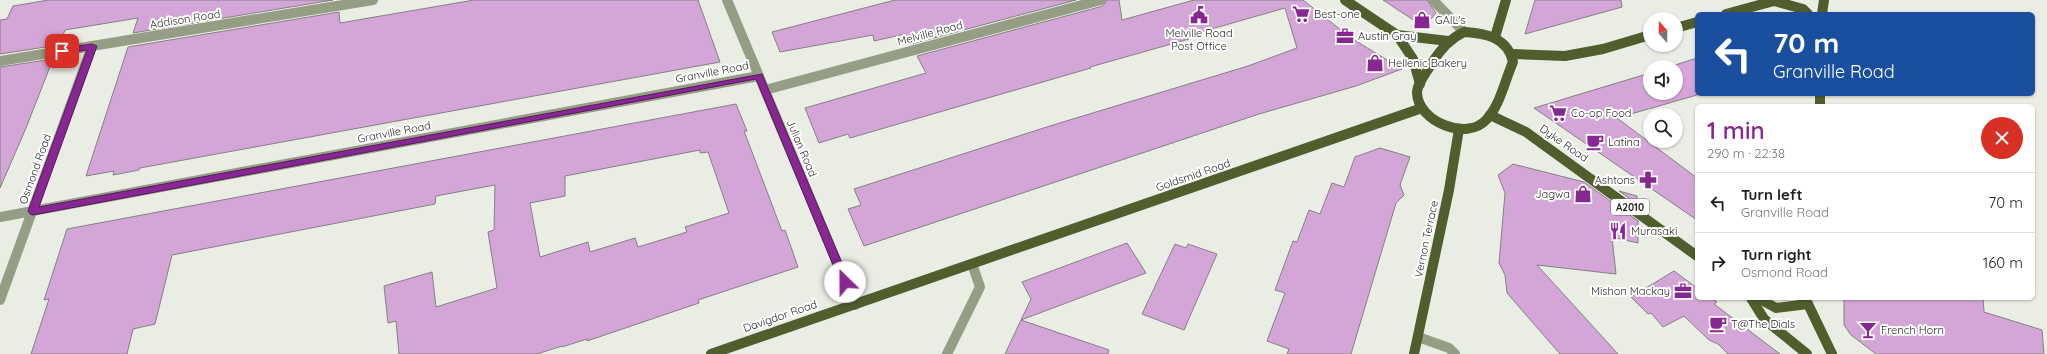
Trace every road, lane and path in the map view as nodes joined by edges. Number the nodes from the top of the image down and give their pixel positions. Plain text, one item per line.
1 (373, 0) edge
2 (727, 0) edge
3 (1101, 0) edge
4 (1345, 0) edge
5 (1433, 0) edge
6 (1506, 0) edge
7 (1774, 0) edge
8 (1824, 0) edge
9 (1733, 12) edge
10 (1806, 12) edge
11 (1822, 12) edge
12 (1695, 23) edge
13 (1683, 26) edge
14 (1464, 32) junction
15 (1397, 35) junction
16 (1495, 37) junction
17 (1643, 37) edge
18 (1448, 41) junction
19 (92, 46) junction
20 (1513, 54) junction
21 (0, 61) edge
22 (759, 76) junction
23 (1420, 84) junction
24 (765, 90) junction
25 (1422, 108) junction
26 (1490, 115) junction
27 (1459, 129) junction
28 (33, 211) junction
29 (0, 217) edge
30 (1695, 255) edge
31 (972, 264) junction
32 (0, 300) edge
33 (1752, 300) edge
34 (1762, 300) edge
35 (1809, 301) edge
36 (855, 305) junction
37 (1418, 338) junction
38 (711, 354) edge
39 (947, 354) edge
40 (1414, 354) edge
41 (1455, 354) edge
42 (1807, 354) edge
43 (1832, 354) edge

1 - 19 street, Addison Road
2 - 22 street, Julian Road
3 - 24 street, Melville Road
4 - 15 main road
5 - 14 street
6 - 16 main road
7 - 9 main road
7 - 10 main road
8 - 11 main road
12 - 13 main road
14 - 16 main road
14 - 18 main road
15 - 18 main road
15 - 23 main road
16 - 20 main road
17 - 20 main road
18 - 23 main road
19 - 21 street, Addison Road
19 - 28 street, Osmond Road
20 - 26 main road
22 - 24 street, Julian Road
22 - 28 street, Granville Road
23 - 25 main road
24 - 36 street, Julian Road
25 - 27 main road
25 - 31 main road, Goldsmid Road
26 - 27 main road
26 - 30 main road, Dyke Road / A2010
27 - 37 main road, Vernon Terrace
28 - 29 street, Granville Road
28 - 32 street, Osmond Road
31 - 36 main road, Davigdor Road
31 - 39 street
33 - 42 main road
34 - 35 main road
35 - 43 main road
36 - 38 main road, Davigdor Road
37 - 40 main road, Vernon Terrace
37 - 41 street

